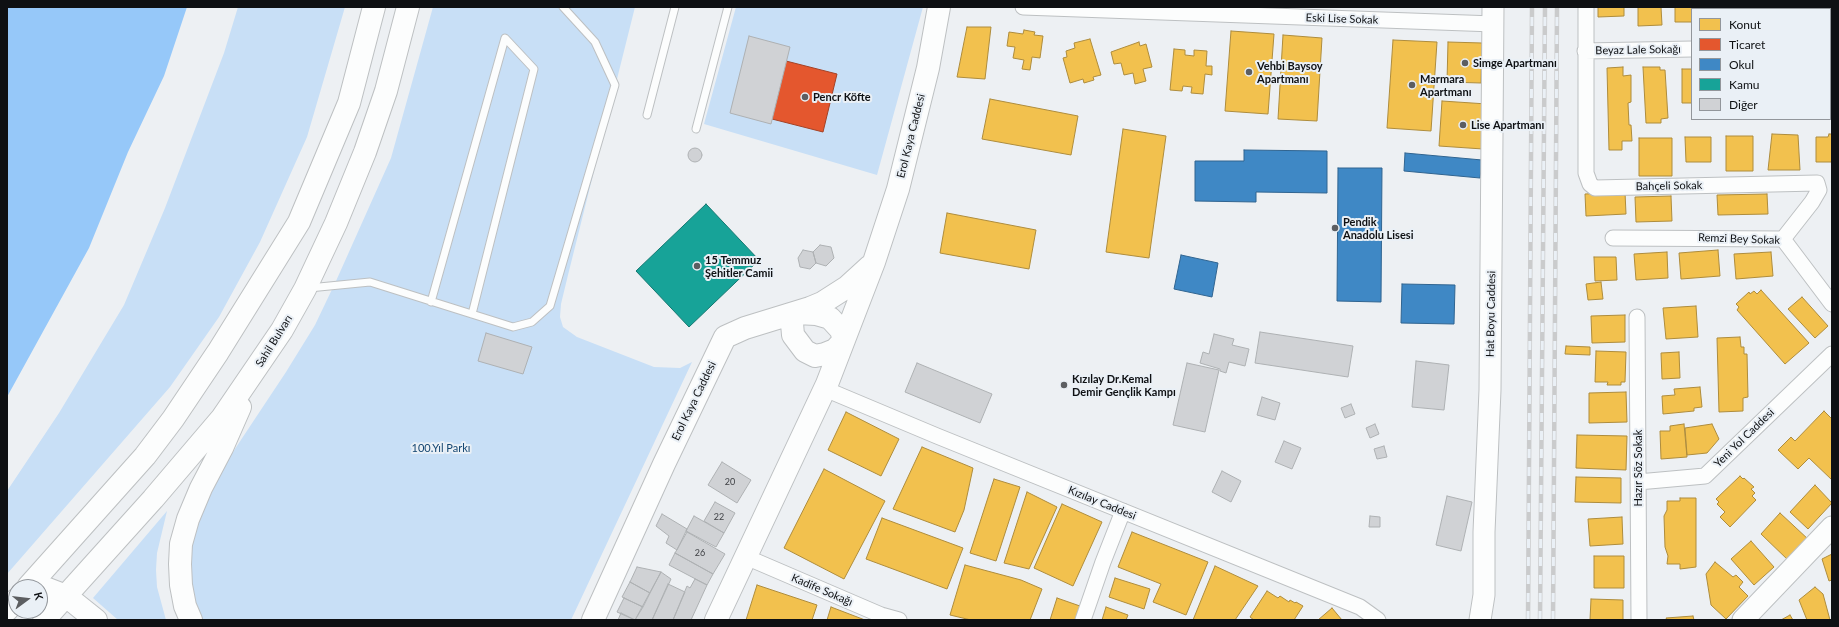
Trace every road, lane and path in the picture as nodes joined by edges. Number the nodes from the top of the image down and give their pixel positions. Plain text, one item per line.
1 (374, 7) edge
2 (408, 7) edge
3 (563, 7) edge
4 (675, 7) edge
5 (727, 7) edge
6 (939, 7) edge
7 (1023, 7) edge
8 (1586, 7) edge
9 (1493, 16) edge
10 (1691, 49) edge
11 (1585, 51) junction
12 (648, 115) dead end
13 (696, 129) dead end
14 (1613, 238) dead end
15 (1783, 239) junction
16 (874, 262) junction
17 (305, 289) junction
18 (431, 302) junction
19 (1832, 304) edge
20 (796, 313) junction
21 (472, 314) junction
22 (1637, 317) dead end
23 (844, 340) junction
24 (1832, 354) edge
25 (258, 367) junction
26 (825, 389) junction
27 (1638, 482) junction
28 (1123, 511) junction
29 (1832, 527) edge
30 (746, 557) junction
31 (41, 579) edge
32 (48, 602) edge
33 (57, 612) edge
34 (880, 617) edge
35 (96, 620) edge
36 (191, 620) edge
37 (593, 620) edge
38 (716, 620) edge
39 (899, 620) edge
40 (1083, 620) edge
41 (1378, 620) edge
42 (1480, 620) edge
43 (1639, 620) edge
44 (1743, 620) edge

1 - 31 main road
2 - 17 main road, Sahil Bulvarı
3 - 21 lane
4 - 12 lane
5 - 13 lane
6 - 16 main road, Erol Kaya Caddesi
7 - 9 street, Eski Lise Sokak
8 - 11 street
9 - 42 street, Hat Boyu Caddesi
10 - 11 street, Beyaz Lale Sokağı
11 - 15 street, Bahçeli Sokak
14 - 15 street, Remzi Bey Sokak
15 - 19 street, Remzi Bey Sokak
16 - 20 main road, Erol Kaya Caddesi
16 - 23 main road, Erol Kaya Caddesi
17 - 18 lane
17 - 25 main road, Sahil Bulvarı
18 - 21 lane
18 - 21 lane
20 - 23 main road
20 - 23 main road
20 - 37 main road, Erol Kaya Caddesi
22 - 27 street, Hazır Söz Sokak
23 - 26 main road, Erol Kaya Caddesi
24 - 27 street, Yeni Yol Caddesi
25 - 33 main road, Sahil Bulvarı
25 - 36 main road
26 - 28 street, Kızılay Caddesi
26 - 30 main road, Erol Kaya Caddesi
27 - 43 street, Hazır Söz Sokak
28 - 40 street
28 - 41 street, Kızılay Caddesi
29 - 44 street
30 - 34 street, Kadife Sokağı
30 - 38 main road, Erol Kaya Caddesi
32 - 33 main road
33 - 35 main road
34 - 39 street, Kadife Sokağı

